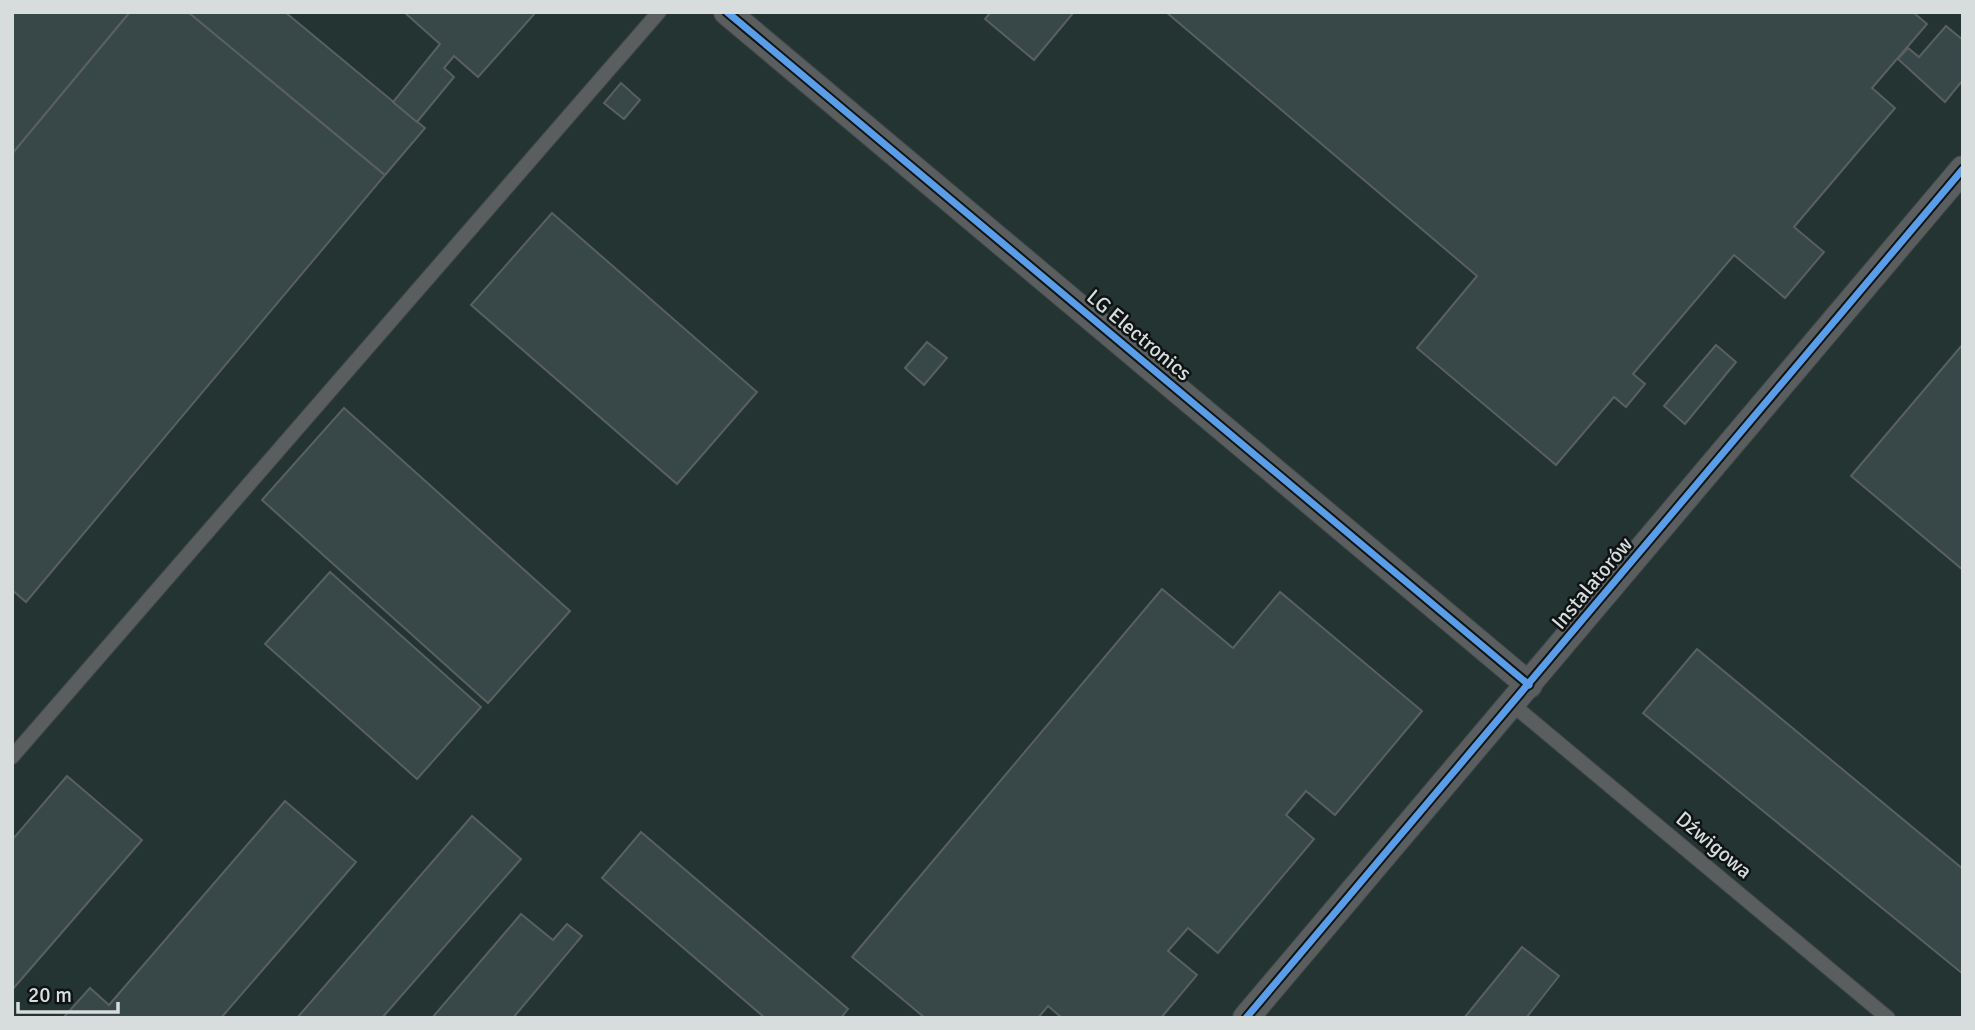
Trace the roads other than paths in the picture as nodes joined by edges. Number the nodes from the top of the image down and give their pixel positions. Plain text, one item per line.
1 (659, 12) edge
2 (727, 12) edge
3 (1963, 169) edge
4 (1521, 695) junction
5 (12, 757) edge
6 (1247, 1018) edge
7 (1888, 1018) edge

1 - 5 lane
2 - 4 street, LG Electronics
3 - 4 street, Instalatorów
4 - 6 street, Instalatorów
4 - 7 lane, Dźwigowa

